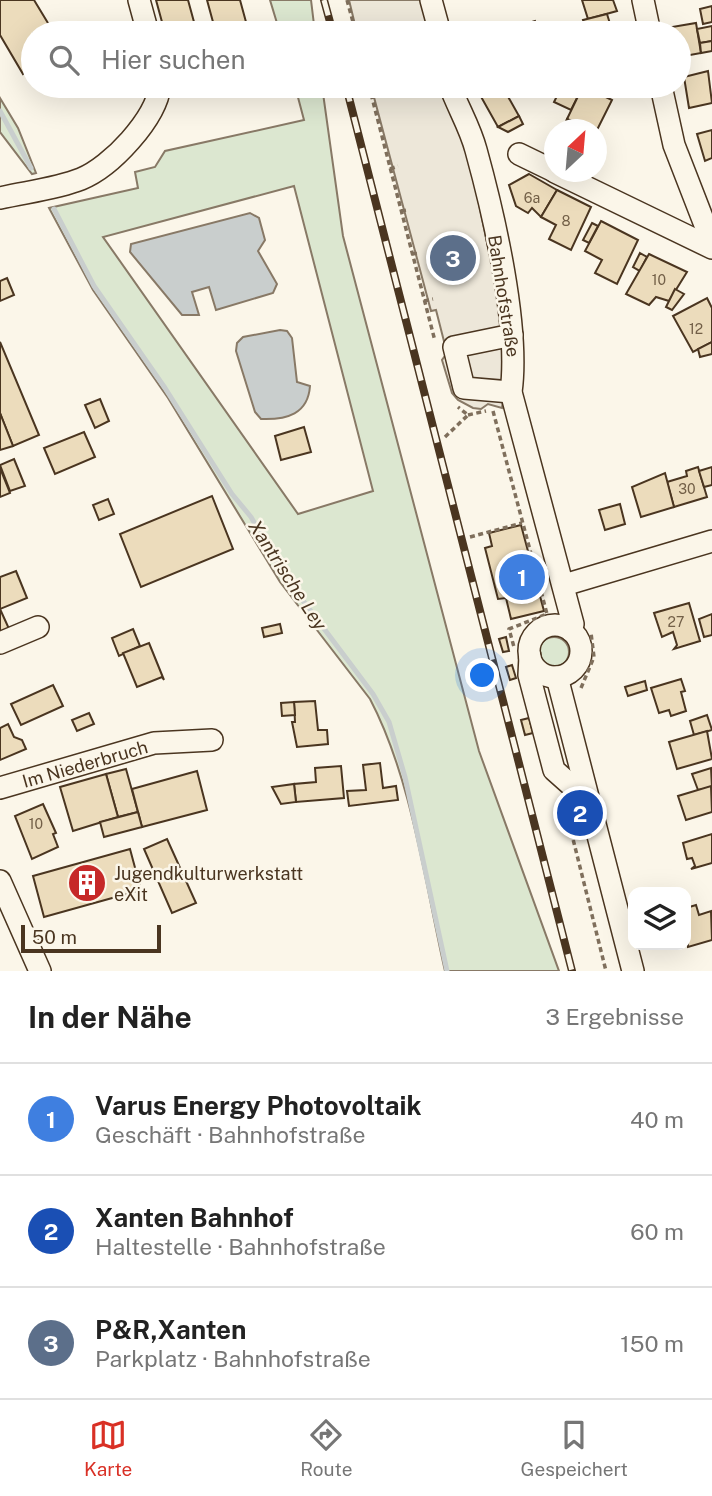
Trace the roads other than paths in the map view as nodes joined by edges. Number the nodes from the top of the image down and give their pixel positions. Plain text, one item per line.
1 (139, 0) edge
2 (431, 0) edge
3 (643, 0) edge
4 (145, 21) edge
5 (437, 21) edge
6 (647, 21) edge
7 (156, 98) edge
8 (455, 98) edge
9 (664, 98) edge
10 (519, 154) dead end
11 (544, 166) edge
12 (577, 182) edge
13 (0, 198) edge
14 (712, 243) edge
15 (712, 248) edge
16 (512, 335) junction
17 (511, 392) junction
18 (712, 541) edge
19 (564, 585) junction
20 (38, 627) dead end
21 (580, 628) junction
22 (0, 643) edge
23 (522, 652) junction
24 (558, 677) junction
25 (212, 740) dead end
26 (0, 788) edge
27 (590, 802) junction
28 (0, 881) edge
29 (40, 971) edge
30 (633, 971) edge

1 - 4 street
2 - 5 street
3 - 6 street
7 - 13 street
8 - 16 street, Bahnhofstraße
9 - 14 street
10 - 11 street
12 - 15 street
16 - 17 street, Bahnhofstraße
16 - 17 street
17 - 19 street, Bahnhofstraße
18 - 19 street
19 - 21 street, Bahnhofstraße
20 - 22 street
21 - 23 street
21 - 24 street, Bahnhofstraße
23 - 24 street
23 - 27 street
24 - 27 street
25 - 26 street, Im Niederbruch
27 - 30 street
28 - 29 street

